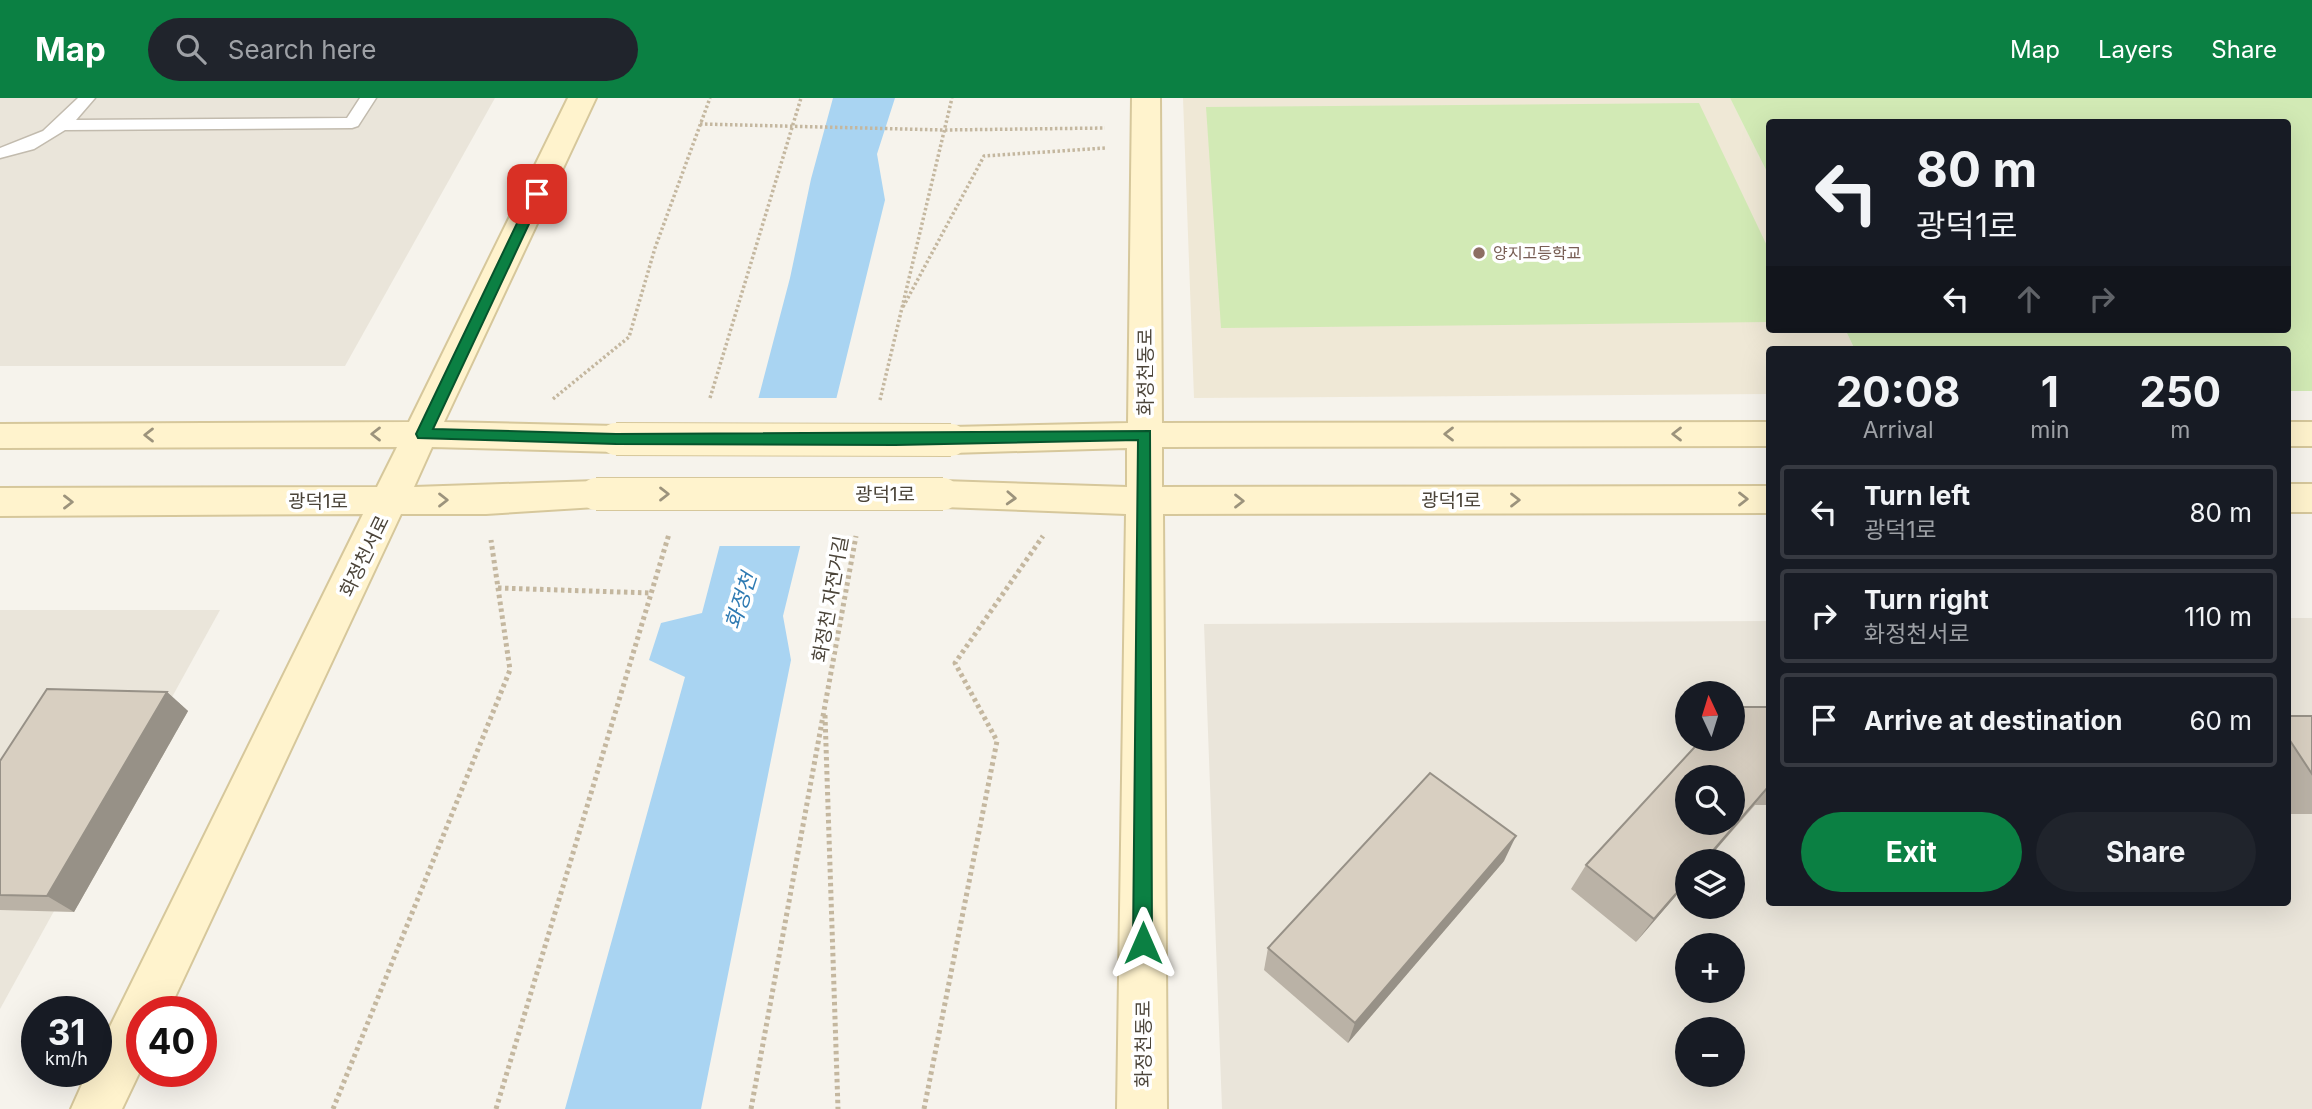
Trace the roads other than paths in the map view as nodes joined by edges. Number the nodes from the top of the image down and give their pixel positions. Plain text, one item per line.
1 (87, 98) edge
2 (368, 98) edge
3 (582, 98) edge
4 (1146, 124) edge
5 (63, 125) junction
6 (0, 153) edge
7 (423, 434) junction
8 (1766, 434) edge
9 (2291, 434) edge
10 (2312, 434) edge
11 (1145, 435) junction
12 (0, 436) edge
13 (2291, 498) edge
14 (2312, 498) edge
15 (1766, 499) edge
16 (391, 500) junction
17 (1145, 501) junction
18 (0, 502) edge
19 (150, 996) edge
20 (126, 1046) edge
21 (96, 1109) edge
22 (1142, 1109) edge

1 - 5 lane
2 - 5 lane
3 - 7 street, 화정천서로
4 - 11 street, 화정천동로
5 - 6 lane
7 - 11 street, bridge
7 -> 12 street
7 - 16 street, 화정천서로
8 -> 11 street
9 - 10 street
11 - 17 street, 화정천동로
13 - 14 street
17 -> 15 street, 광덕1로
16 -> 17 street, 광덕1로, bridge
18 -> 16 street, 광덕1로
16 - 19 street, 화정천서로
17 - 22 street, 화정천동로
20 - 21 street, 화정천서로

